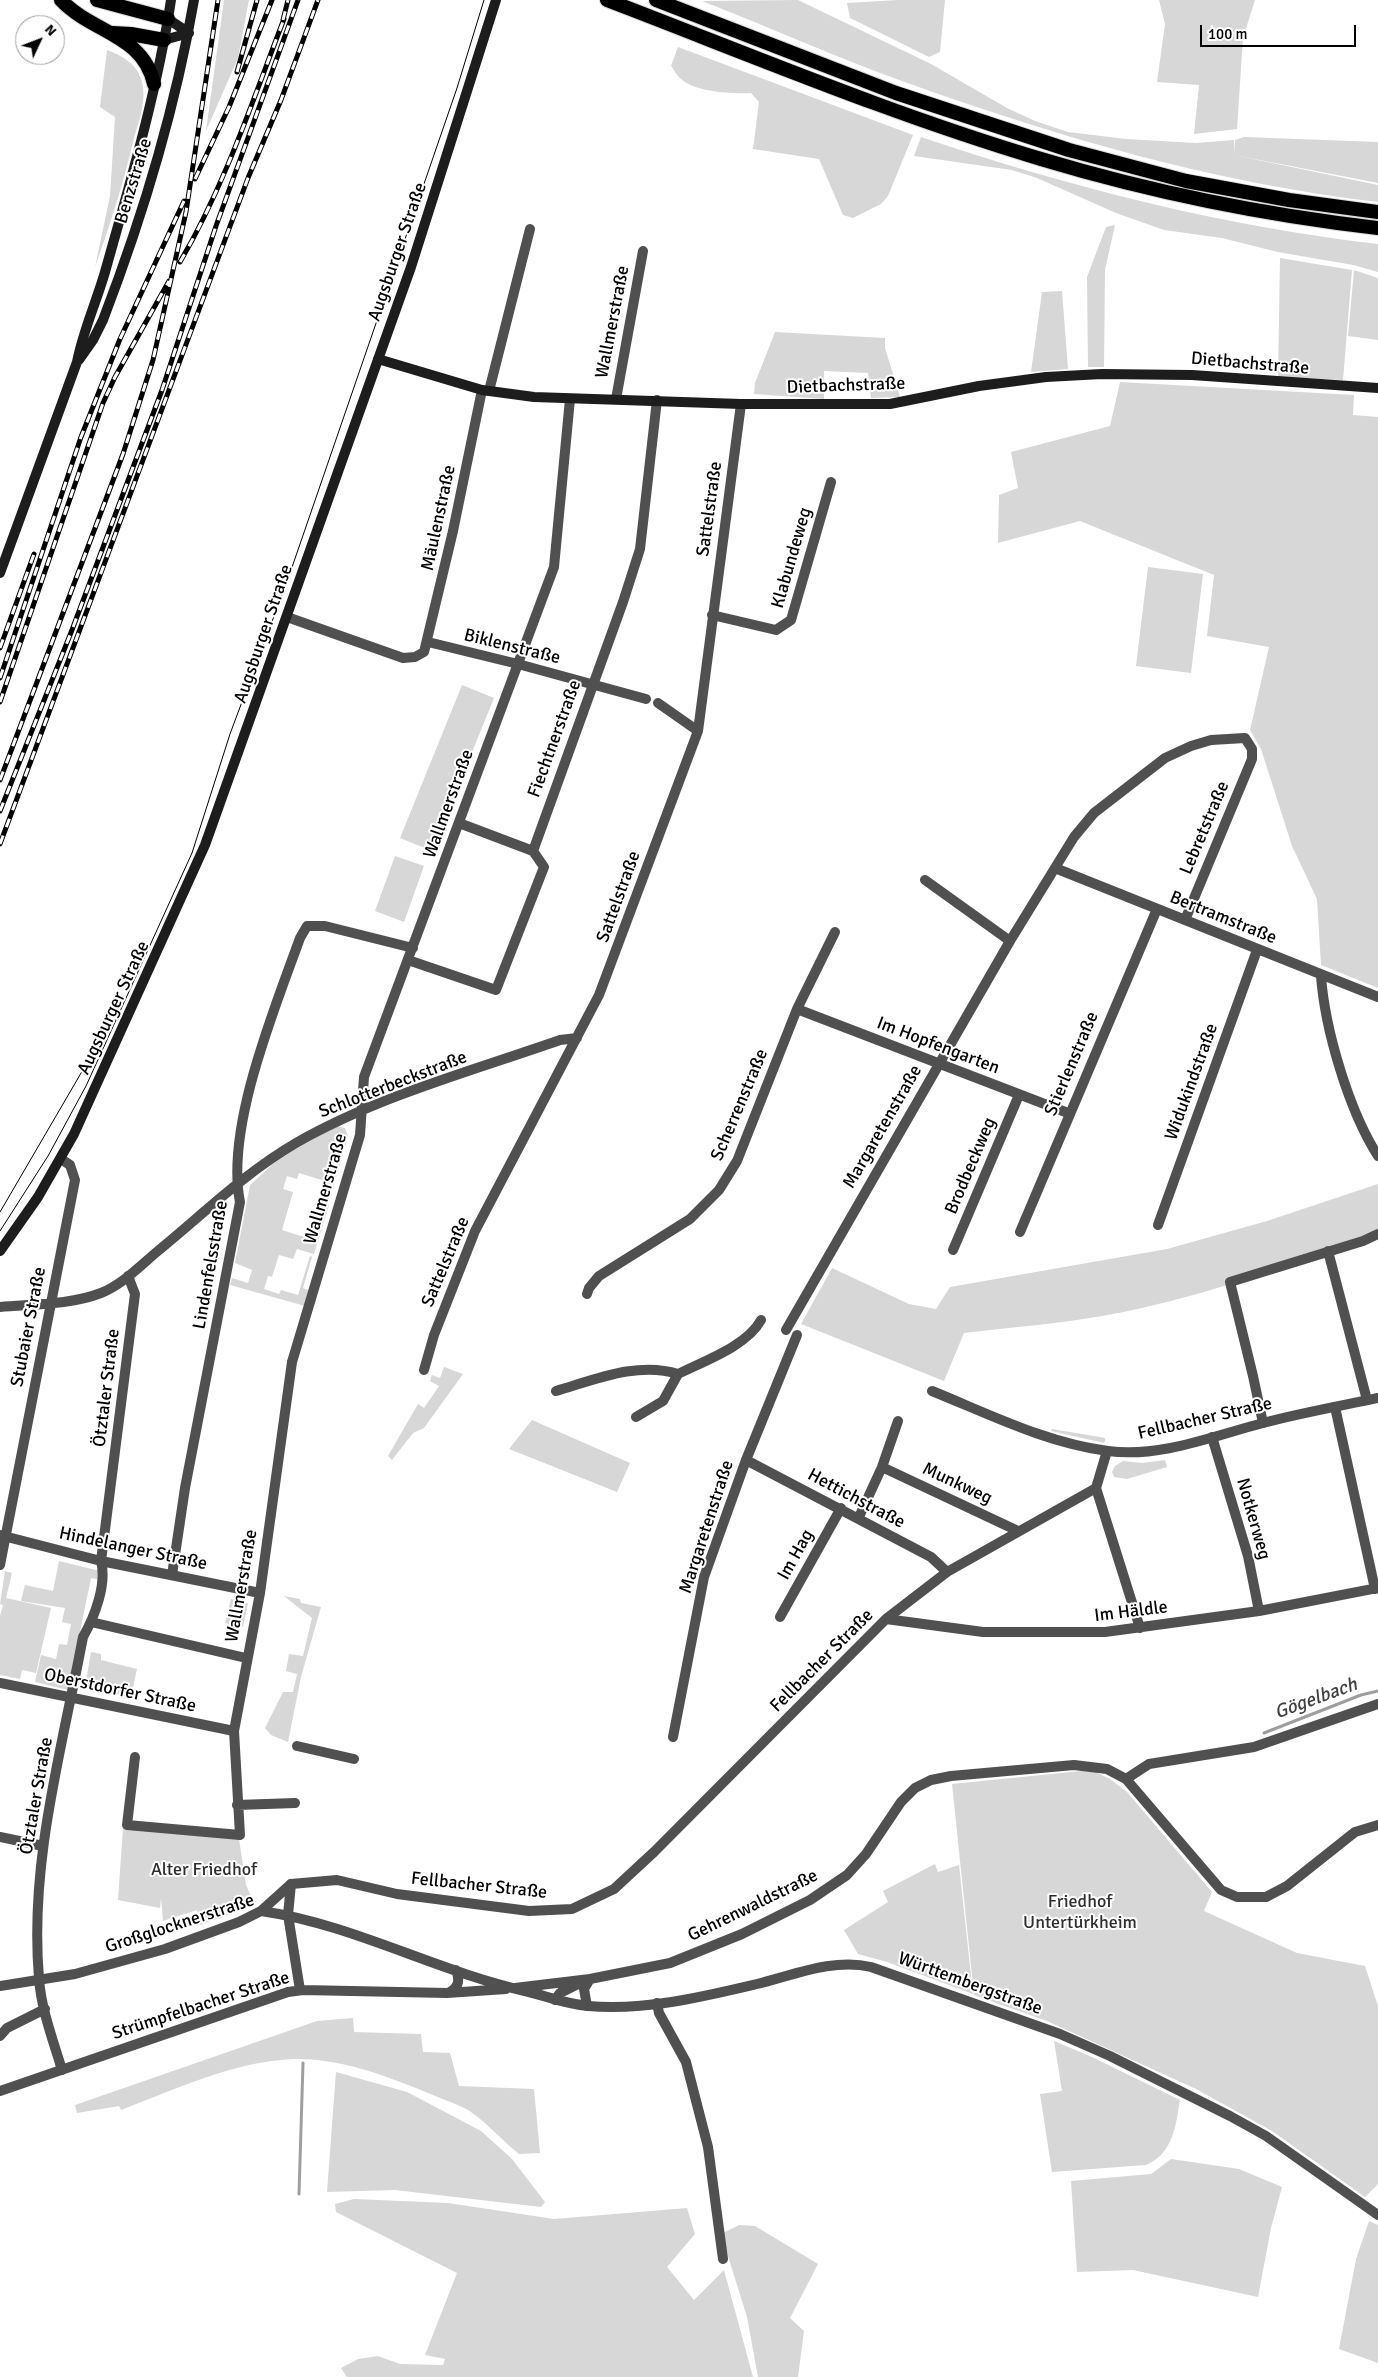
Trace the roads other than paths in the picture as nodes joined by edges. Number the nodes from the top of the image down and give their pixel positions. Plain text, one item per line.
1 (61, 0) edge
2 (97, 0) edge
3 (140, 0) edge
4 (171, 0) edge
5 (194, 0) edge
6 (496, 0) edge
7 (607, 0) edge
8 (656, 0) edge
9 (118, 6) junction
10 (168, 19) junction
11 (112, 33) junction
12 (189, 33) junction
13 (164, 40) junction
14 (154, 84) junction
15 (1378, 212) edge
16 (1378, 228) edge
17 (530, 229) dead end
18 (643, 251) dead end
19 (378, 359) junction
20 (77, 362) junction
21 (1378, 388) edge
22 (486, 390) junction
23 (570, 398) junction
24 (616, 399) junction
25 (657, 400) junction
26 (741, 404) junction
27 (831, 482) dead end
28 (0, 573) edge
29 (712, 615) junction
30 (287, 617) junction
31 (428, 642) junction
32 (518, 664) junction
33 (592, 685) junction
34 (646, 699) dead end
35 (658, 703) dead end
36 (698, 731) junction
37 (1252, 749) joint
38 (459, 823) junction
39 (533, 850) junction
40 (1056, 868) junction
41 (925, 880) dead end
42 (1157, 909) junction
43 (1184, 920) junction
44 (834, 932) dead end
45 (1010, 941) junction
46 (413, 948) junction
47 (1257, 950) junction
48 (408, 960) junction
49 (1321, 976) junction
50 (1378, 997) edge
51 (797, 1009) junction
52 (578, 1038) junction
53 (939, 1063) junction
54 (1019, 1095) junction
55 (361, 1111) junction
56 (1068, 1113) junction
57 (1378, 1156) edge
58 (61, 1159) junction
59 (237, 1185) junction
60 (1158, 1225) dead end
61 (1020, 1232) dead end
62 (1378, 1234) edge
63 (953, 1250) dead end
64 (0, 1251) edge
65 (1328, 1252) junction
66 (128, 1276) junction
67 (587, 1294) dead end
68 (50, 1302) junction
69 (0, 1307) edge
70 (761, 1320) dead end
71 (786, 1330) dead end
72 (797, 1335) dead end
73 (424, 1370) dead end
74 (678, 1374) junction
75 (556, 1391) dead end
76 (932, 1391) dead end
77 (1378, 1398) edge
78 (1367, 1400) junction
79 (1335, 1407) junction
80 (636, 1417) dead end
81 (898, 1420) dead end
82 (1263, 1423) junction
83 (1212, 1437) junction
84 (1107, 1451) junction
85 (746, 1460) junction
86 (882, 1466) junction
87 (1096, 1488) junction
88 (841, 1508) junction
89 (859, 1518) junction
90 (1018, 1531) junction
91 (3, 1536) edge
92 (101, 1561) junction
93 (0, 1565) edge
94 (946, 1572) junction
95 (172, 1575) junction
96 (1376, 1588) edge
97 (260, 1593) junction
98 (1259, 1611) junction
99 (780, 1617) dead end
100 (886, 1619) junction
101 (91, 1622) junction
102 (1140, 1628) junction
103 (246, 1658) junction
104 (0, 1683) edge
105 (71, 1699) junction
106 (1378, 1704) edge
107 (234, 1731) junction
108 (673, 1736) dead end
109 (297, 1746) dead end
110 (135, 1757) dead end
111 (354, 1759) dead end
112 (1126, 1780) junction
113 (295, 1803) dead end
114 (237, 1805) junction
115 (1378, 1825) edge
116 (0, 1837) edge
117 (43, 1846) junction
118 (291, 1884) junction
119 (261, 1911) junction
120 (288, 1915) junction
121 (456, 1970) junction
122 (39, 1978) junction
123 (590, 1979) junction
124 (0, 1986) edge
125 (509, 1988) junction
126 (300, 1990) junction
127 (447, 1993) junction
128 (556, 2000) junction
129 (657, 2003) junction
130 (587, 2006) junction
131 (45, 2009) junction
132 (0, 2036) edge
133 (62, 2070) junction
134 (0, 2091) edge
135 (1378, 2215) edge
136 (723, 2259) dead end

1 - 11 highway
2 - 9 highway
3 - 9 highway
4 - 10 main road, Benzstraße
5 - 12 main road, Benzstraße
6 - 19 main road, Augsburger Straße
7 - 16 highway
8 - 15 highway
9 - 10 highway
10 - 12 main road
10 - 13 main road, Benzstraße
11 - 13 highway
11 - 14 highway
12 - 13 main road
12 - 20 main road, Benzstraße
13 - 14 main road, Benzstraße
14 - 20 main road, Benzstraße
17 - 22 street, Mäulenstraße
18 - 24 street, Wallmerstraße
19 - 22 main road, Dietbachstraße
19 - 30 main road, Augsburger Straße
20 - 28 main road, Benzstraße
21 - 26 main road, Dietbachstraße
22 - 23 main road, Dietbachstraße
22 - 31 street, Mäulenstraße
23 - 24 main road, Dietbachstraße
23 - 32 street, Wallmerstraße
24 - 25 main road, Dietbachstraße
25 - 26 main road, Dietbachstraße
25 - 33 street, Fiechtnerstraße
26 - 29 street, Sattelstraße
27 - 29 street, Klabundeweg
29 - 36 street, Sattelstraße
30 - 31 street, Mäulenstraße
30 - 58 main road, Augsburger Straße
31 - 32 street, Biklenstraße
32 - 33 street, Biklenstraße
32 - 38 street, Wallmerstraße
33 - 34 street, Biklenstraße
33 - 39 street, Fiechtnerstraße
35 - 36 street
36 - 52 street, Sattelstraße
37 - 40 street, Margaretenstraße
37 - 43 street, Lebretstraße
38 - 39 street
38 - 46 street, Wallmerstraße
39 - 48 street
40 - 42 street, Bertramstraße
40 - 45 street, Margaretenstraße
41 - 45 street
42 - 43 street, Bertramstraße
42 - 56 street, Stierlenstraße
43 - 47 street, Bertramstraße
44 - 51 street, Scherrenstraße
45 - 53 street, Margaretenstraße
46 - 48 street, Wallmerstraße
46 - 59 street, Lindenfelsstraße
47 - 49 street, Bertramstraße
47 - 60 street, Widukindstraße
48 - 55 street, Wallmerstraße
49 - 50 street, Bertramstraße
49 - 57 street
51 - 53 street, Im Hopfengarten
51 - 67 street, Scherrenstraße
52 - 55 street, Schlotterbeckstraße
52 - 73 street, Sattelstraße
53 - 54 street, Im Hopfengarten
53 - 71 street, Margaretenstraße
54 - 56 street, Im Hopfengarten
54 - 63 street, Brodbeckweg
55 - 59 street, Schlotterbeckstraße
55 - 97 street, Wallmerstraße
56 - 61 street, Stierlenstraße
58 - 64 main road, Augsburger Straße
58 - 68 street, Stubaier Straße
59 - 66 street, Schlotterbeckstraße
59 - 95 street, Lindenfelsstraße
62 - 65 street
65 - 78 street
65 - 82 street
66 - 68 street, Schlotterbeckstraße
66 - 92 street, Ötztaler Straße
68 - 69 street, Schlotterbeckstraße
68 - 91 street, Stubaier Straße
70 - 74 street
72 - 85 street, Margaretenstraße
74 - 75 street
74 - 80 street
76 - 84 street, Fellbacher Straße
77 - 78 street, Fellbacher Straße
78 - 79 street, Fellbacher Straße
79 - 82 street, Fellbacher Straße
79 - 96 street
81 - 86 street
82 - 83 street, Fellbacher Straße
83 - 84 street, Fellbacher Straße
83 - 98 street, Notkerweg
84 - 87 street
85 - 88 street, Hettichstraße
85 - 108 street, Margaretenstraße
86 - 89 street
86 - 90 street, Munkweg
87 - 90 street, Fellbacher Straße
87 - 102 street
88 - 89 street, Hettichstraße
88 - 99 street, Im Hag
89 - 94 street, Hettichstraße
90 - 94 street, Fellbacher Straße
91 - 92 street, Hindelanger Straße
91 - 93 street, Stubaier Straße
92 - 95 street, Hindelanger Straße
92 - 101 street, Ötztaler Straße
94 - 100 street, Fellbacher Straße
95 - 97 street, Hindelanger Straße
96 - 98 street, Im Häldle
97 - 103 street, Wallmerstraße
98 - 102 street, Im Häldle
100 - 102 street, Im Häldle
100 - 118 street, Fellbacher Straße
101 - 103 street
101 - 105 street, Ötztaler Straße
103 - 107 street, Wallmerstraße
104 - 105 street, Oberstdorfer Straße
105 - 107 street, Oberstdorfer Straße
105 - 117 street, Ötztaler Straße
106 - 112 street
107 - 114 street, Wallmerstraße
109 - 111 street
110 - 114 street, Wallmerstraße
112 - 115 street
112 - 123 street, Gehrenwaldstraße
113 - 114 street
116 - 117 street
117 - 122 street, Ötztaler Straße
118 - 119 street
118 - 120 street
119 - 120 street, Großglocknerstraße
119 - 122 street, Großglocknerstraße
120 - 121 street, Großglocknerstraße
120 - 126 street
121 - 125 street, Großglocknerstraße
121 - 127 street
122 - 124 street, Großglocknerstraße
122 - 131 street, Ötztaler Straße
123 - 125 street, Gehrenwaldstraße
123 - 128 street, Gehrenwaldstraße
123 - 130 street
125 - 127 street, Strümpfelbacher Straße
125 - 128 street, Württembergstraße
126 - 127 street, Strümpfelbacher Straße
126 - 133 street, Strümpfelbacher Straße
128 - 130 street, Württembergstraße
129 - 130 street, Württembergstraße
129 - 135 street, Württembergstraße
129 - 136 street
131 - 132 street
131 - 133 street, Ötztaler Straße
133 - 134 street, Strümpfelbacher Straße

